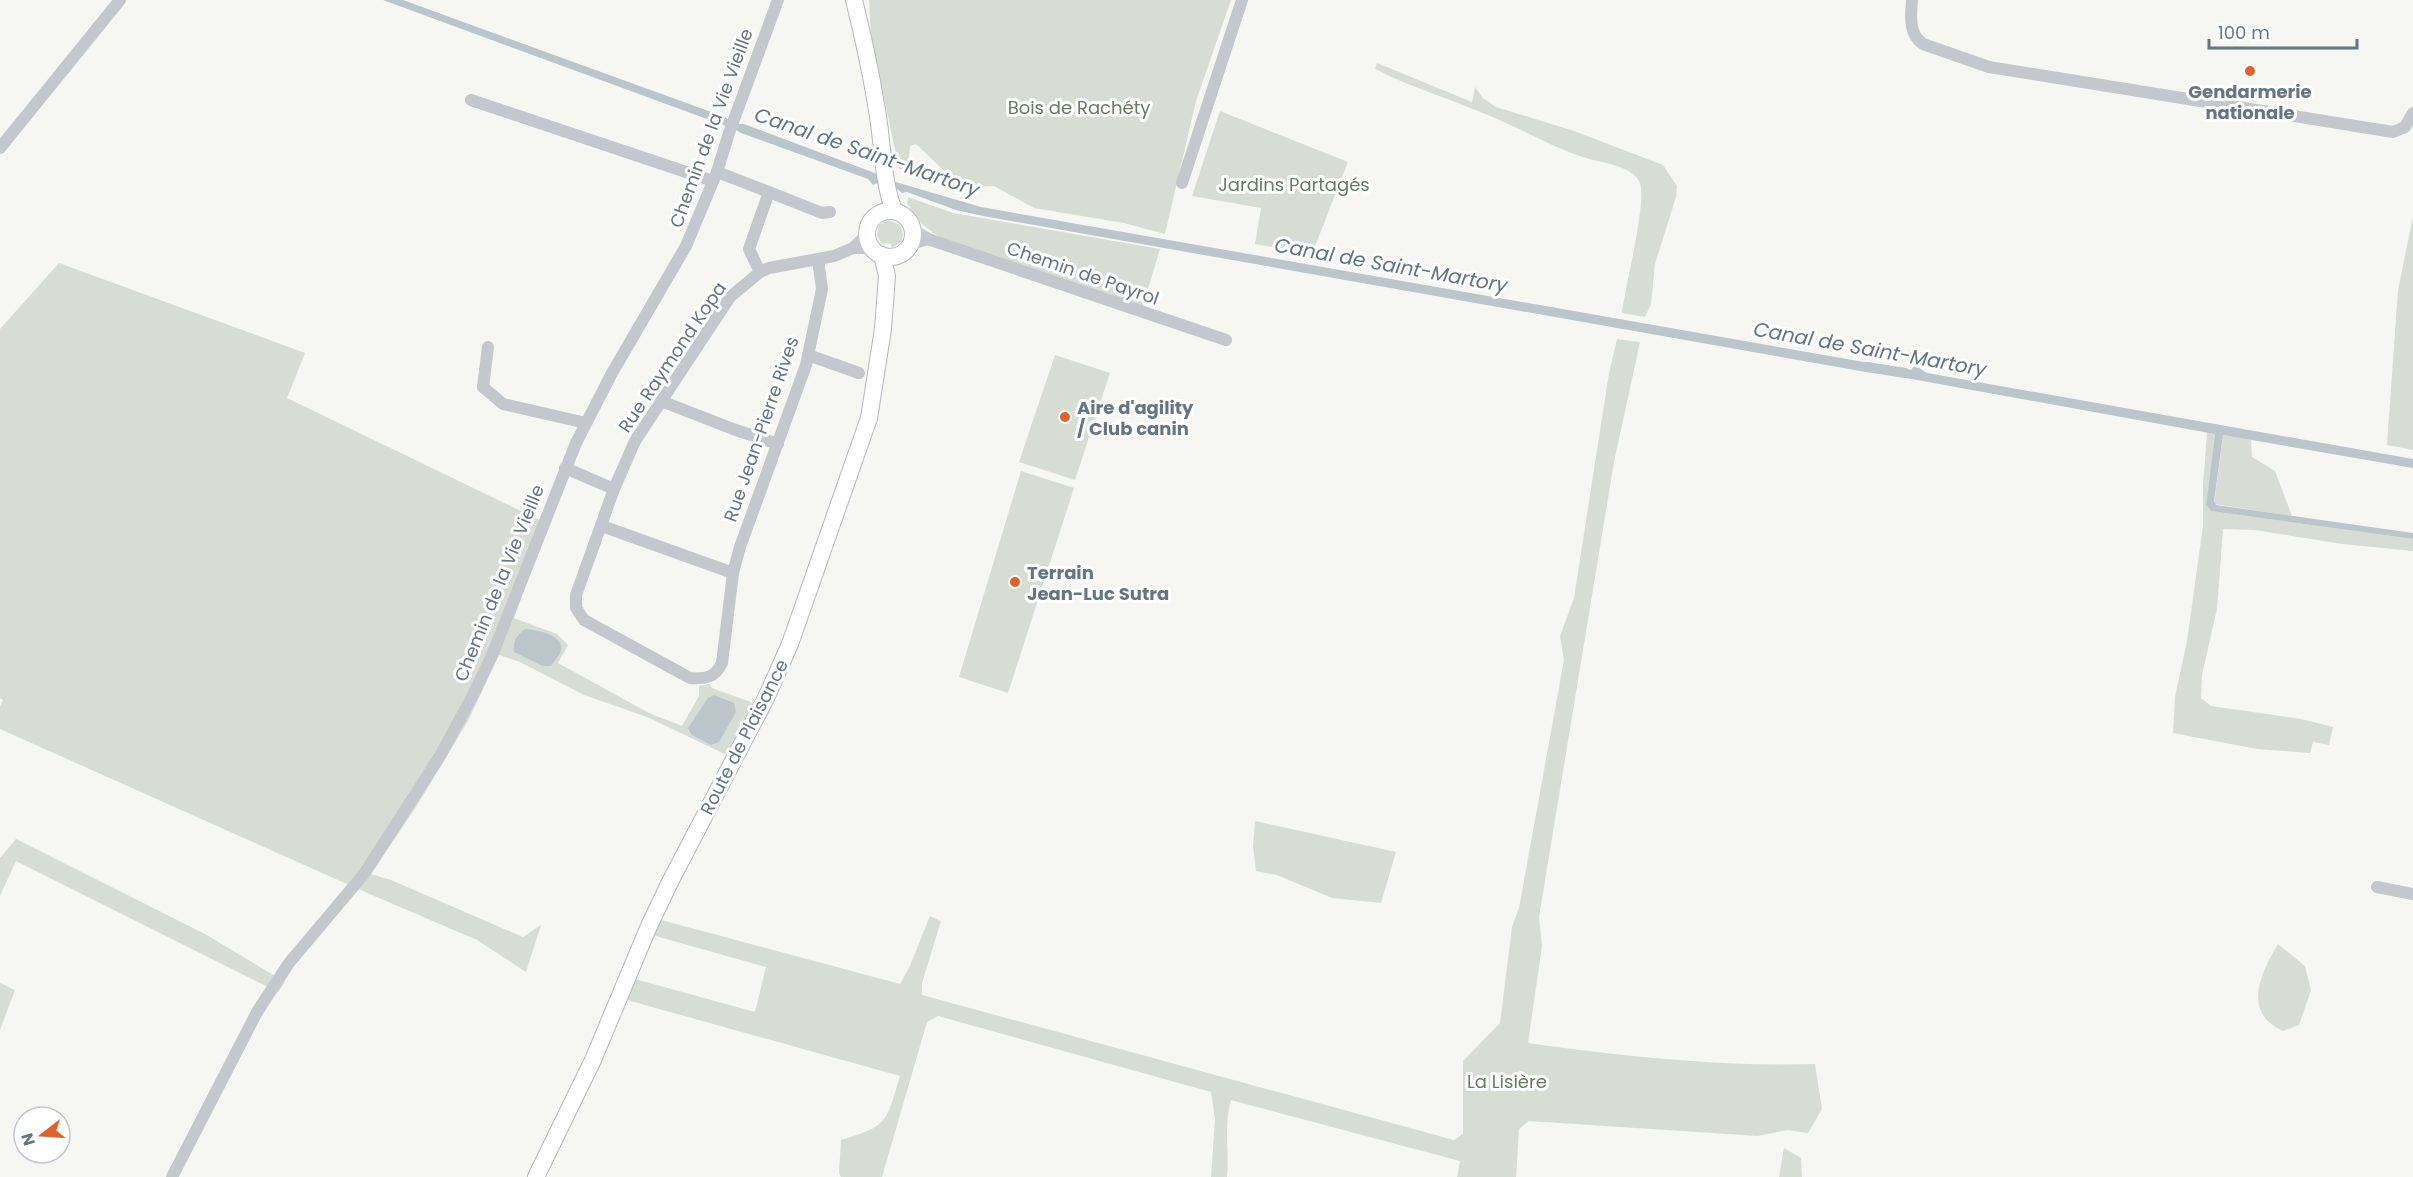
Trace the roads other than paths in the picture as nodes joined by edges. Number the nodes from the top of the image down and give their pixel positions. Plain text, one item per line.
1 (120, 0) edge
2 (778, 0) edge
3 (854, 0) edge
4 (1242, 0) edge
5 (1912, 0) edge
6 (471, 100) dead end
7 (2413, 112) edge
8 (0, 148) edge
9 (715, 177) junction
10 (1182, 183) dead end
11 (769, 192) junction
12 (830, 212) dead end
13 (888, 212) junction
14 (912, 237) junction
15 (879, 249) junction
16 (818, 260) junction
17 (759, 272) junction
18 (1226, 340) dead end
19 (488, 347) dead end
20 (808, 355) junction
21 (860, 373) dead end
22 (661, 401) junction
23 (586, 423) junction
24 (778, 444) junction
25 (565, 468) junction
26 (614, 489) junction
27 (602, 526) junction
28 (733, 573) junction
29 (2377, 887) dead end
30 (2413, 894) edge
31 (172, 1177) edge
32 (536, 1177) edge

1 - 8 street
2 - 9 street, Chemin de la Vie Vieille
3 - 13 main road
4 - 10 street
5 - 7 street
6 - 9 street
9 - 11 street
9 - 23 street, Chemin de la Vie Vieille
11 - 12 street
11 - 17 street
13 - 14 main road
13 - 15 main road
14 - 15 main road
14 - 18 street, Chemin de Payrol
15 - 16 street, Rue Raymond Kopa
15 - 32 main road, Route de Plaisance
16 - 17 street, Rue Raymond Kopa
16 - 20 street, Rue Jean-Pierre Rives
17 - 22 street, Rue Raymond Kopa
19 - 23 street
20 - 21 street
20 - 24 street, Rue Jean-Pierre Rives
22 - 24 street
22 - 26 street, Rue Raymond Kopa
23 - 25 street, Chemin de la Vie Vieille
24 - 28 street, Rue Jean-Pierre Rives
25 - 26 street
25 - 31 street, Chemin de la Vie Vieille
26 - 27 street, Rue Raymond Kopa
27 - 28 street
27 - 28 street, Rue Jean-Pierre Rives
29 - 30 street

